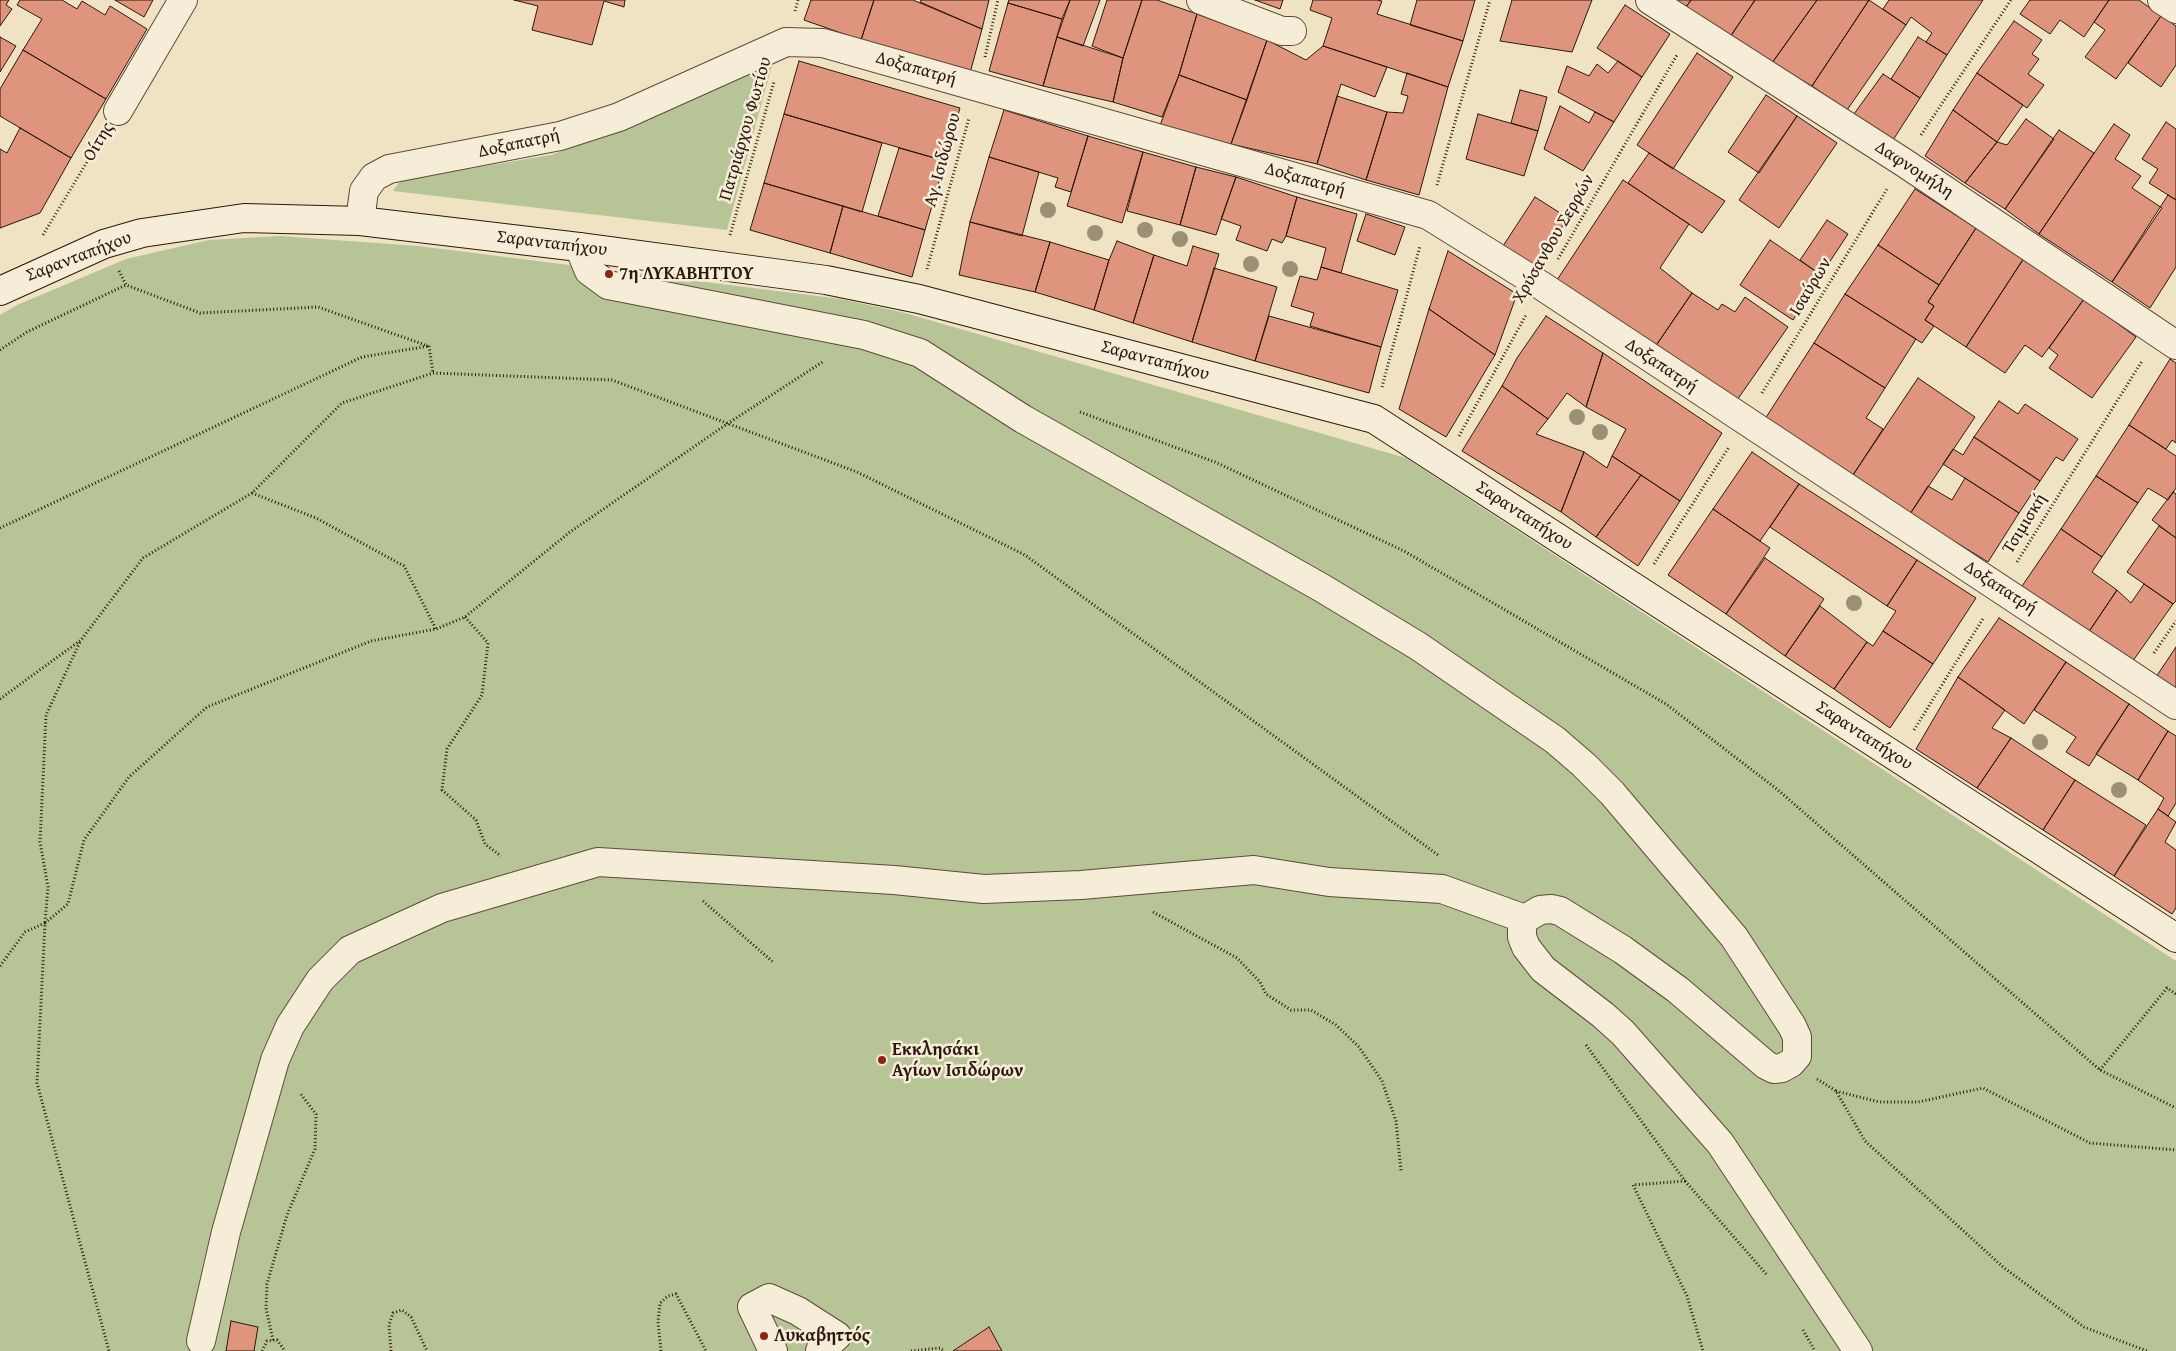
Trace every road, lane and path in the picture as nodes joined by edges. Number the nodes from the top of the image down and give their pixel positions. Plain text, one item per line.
1 (182, 0) edge
2 (798, 0) edge
3 (998, 0) edge
4 (1201, 0) edge
5 (1650, 0) edge
6 (2011, 0) edge
7 (2162, 0) edge
8 (2176, 10) edge
9 (1692, 28) junction
10 (1292, 31) dead end
11 (786, 42) junction
12 (977, 86) junction
13 (118, 110) joint
14 (1903, 162) junction
15 (360, 221) junction
16 (39, 242) dead end
17 (104, 244) junction
18 (579, 247) junction
19 (721, 266) junction
20 (5, 283) edge
21 (126, 285) junction
22 (1542, 286) junction
23 (919, 299) junction
24 (864, 335) junction
25 (2168, 339) edge
26 (428, 346) junction
27 (0, 350) edge
28 (433, 373) junction
29 (1077, 411) dead end
30 (1745, 422) junction
31 (727, 424) junction
32 (1444, 464) junction
33 (252, 493) junction
34 (0, 528) edge
35 (1637, 589) junction
36 (2001, 589) junction
37 (465, 617) junction
38 (2176, 621) edge
39 (436, 629) junction
40 (81, 640) junction
41 (2137, 679) junction
42 (0, 699) edge
43 (2176, 705) edge
44 (1897, 758) junction
45 (1444, 860) dead end
46 (511, 888) junction
47 (700, 898) dead end
48 (1150, 910) dead end
49 (1524, 919) junction
50 (45, 923) junction
51 (2176, 938) edge
52 (773, 962) dead end
53 (0, 966) edge
54 (2176, 994) edge
55 (1613, 1023) junction
56 (1791, 1063) junction
57 (2100, 1070) junction
58 (1836, 1091) junction
59 (2176, 1108) edge
60 (316, 1114) dead end
61 (2176, 1150) edge
62 (1401, 1171) dead end
63 (1685, 1181) junction
64 (1769, 1278) dead end
65 (1801, 1326) dead end
66 (273, 1340) junction
67 (201, 1341) dead end
68 (108, 1351) edge
69 (262, 1351) edge
70 (285, 1351) edge
71 (391, 1351) edge
72 (427, 1351) edge
73 (661, 1351) edge
74 (706, 1351) edge
75 (773, 1351) edge
76 (820, 1351) edge
77 (911, 1351) edge
78 (944, 1351) edge
79 (1703, 1351) edge
80 (1815, 1351) edge
81 (1858, 1351) edge
82 (2147, 1351) edge

1 - 13 street, Οίτης
2 - 11 path, Πατριάρχου Φωτίου
3 - 12 path, Αγ. Ισιδώρου
4 - 10 street
5 - 9 street, Δαφνομήλη
6 - 14 path, Ισαύρων
7 - 8 street
9 - 14 street, Δαφνομήλη
9 - 22 path, Χρύσανθου Σερρών
11 - 12 street, Δοξαπατρή
11 - 15 street, Δοξαπατρή
11 - 19 path, Πατριάρχου Φωτίου
12 - 22 street, Δοξαπατρή
12 - 23 path, Αγ. Ισιδώρου
13 - 16 path, Οίτης
14 - 25 street, Δαφνομήλη
14 - 30 path, Ισαύρων
15 - 17 street, Σαρανταπήχου
15 - 18 street, Σαρανταπήχου
17 - 20 street, Σαρανταπήχου
17 - 21 path
18 - 19 street, Σαρανταπήχου
18 - 24 street
19 - 23 street, Σαρανταπήχου
21 - 26 path
21 - 27 path
22 - 30 street, Δοξαπατρή
22 - 32 path, Χρύσανθου Σερρών
23 - 32 street, Σαρανταπήχου
24 - 31 path
24 - 56 street
25 - 36 path, Τσιμισκή
26 - 28 path
26 - 34 path
28 - 31 path
28 - 33 path
29 - 57 path
30 - 35 path, Ισαύρων
30 - 36 street, Δοξαπατρή
31 - 37 path
31 - 45 path
32 - 35 street, Σαρανταπήχου
33 - 39 path
33 - 40 path
35 - 44 street, Σαρανταπήχου
36 - 41 street, Δοξαπατρή
36 - 44 path, Τσιμισκή
37 - 39 path
37 - 46 path
38 - 41 path
39 - 50 path
40 - 42 path
40 - 50 path
41 - 43 street, Δοξαπατρή
44 - 51 street, Σαρανταπήχου
46 - 49 street
46 - 67 street
47 - 52 path
48 - 62 path
49 - 55 street
49 - 56 street
50 - 53 path
50 - 68 path
54 - 57 path
55 - 63 path
55 - 81 street
56 - 58 path
57 - 59 path
58 - 61 path
58 - 82 path
60 - 66 path
63 - 64 path
63 - 79 path
65 - 80 path
66 - 69 path
66 - 70 path
71 - 72 path
73 - 74 path
75 - 76 street
77 - 78 path

